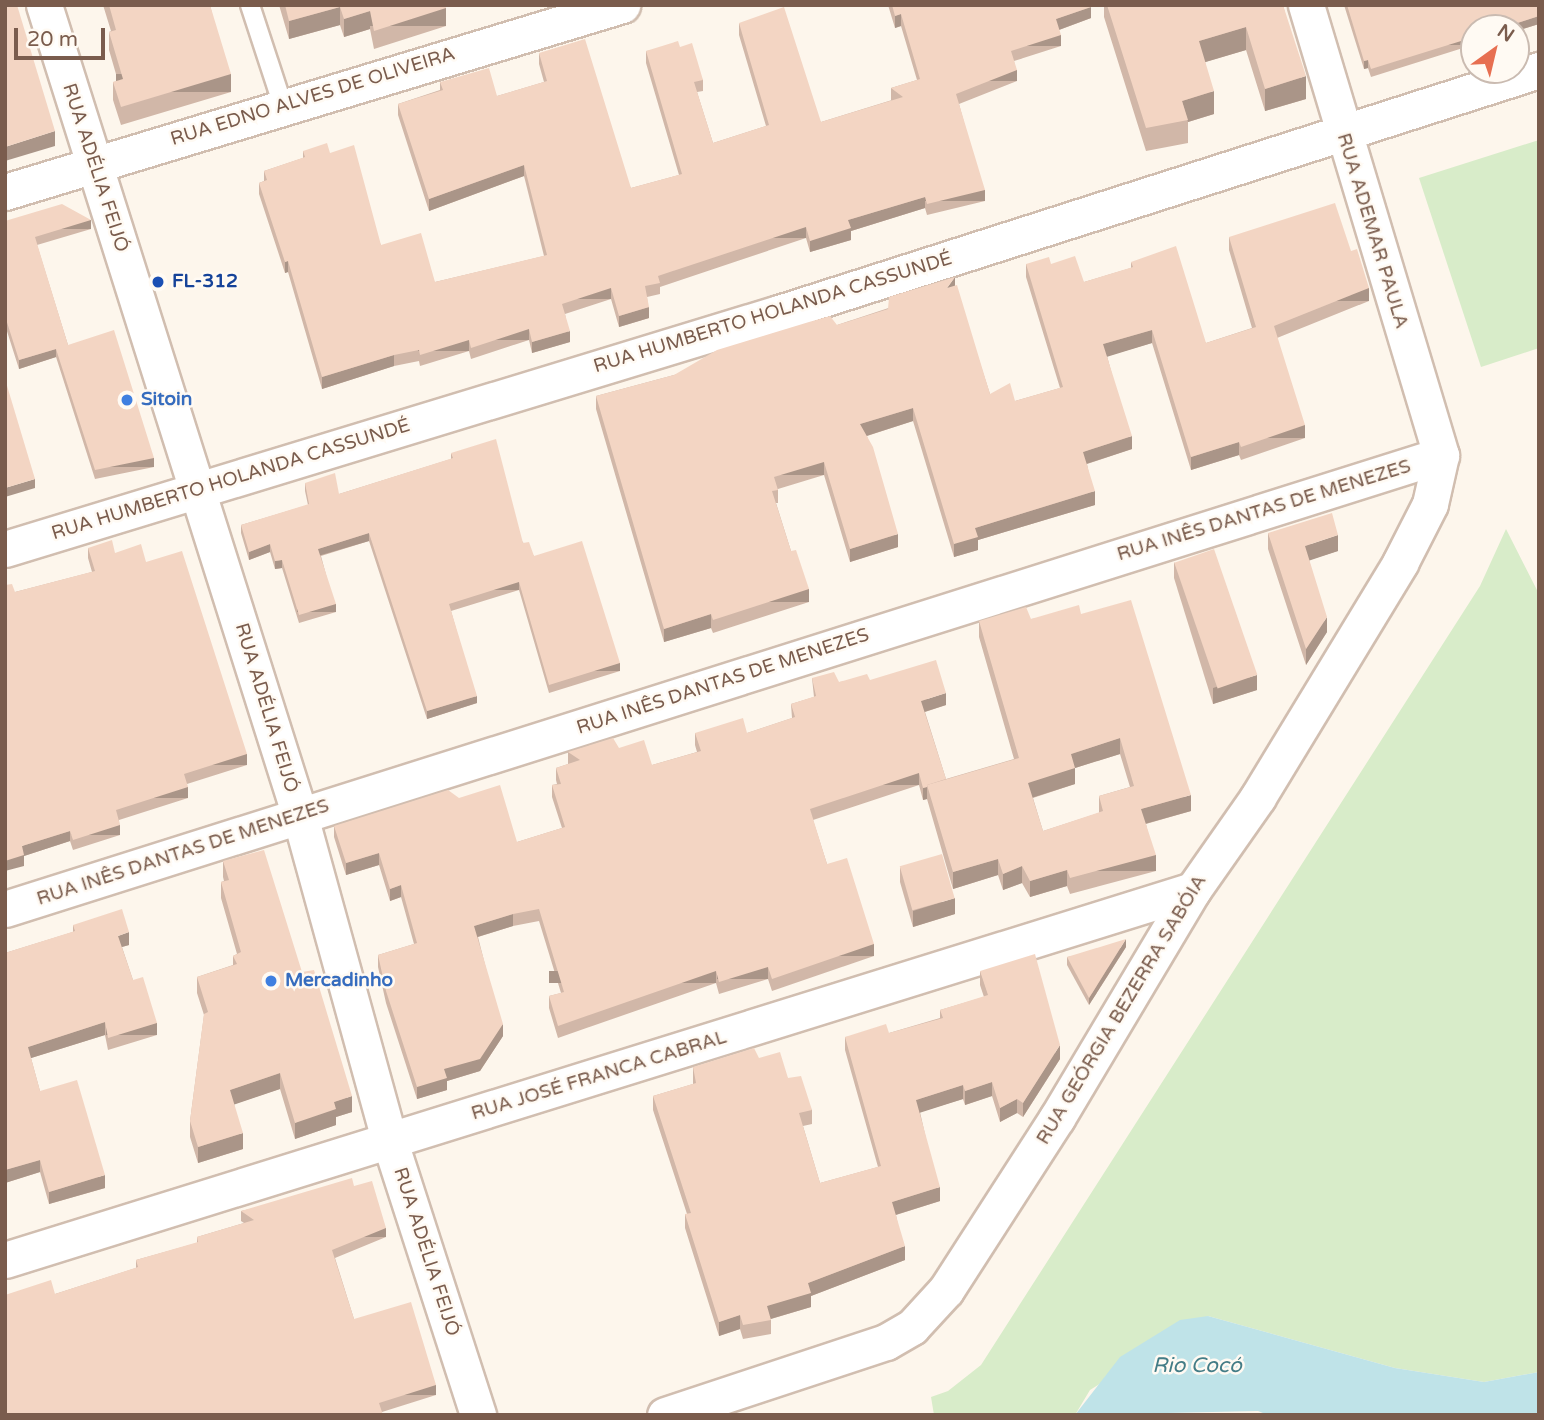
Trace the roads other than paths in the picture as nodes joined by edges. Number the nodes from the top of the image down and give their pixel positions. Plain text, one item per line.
1 (44, 5) edge
2 (250, 5) edge
3 (622, 5) edge
4 (1306, 5) edge
5 (1539, 70) edge
6 (283, 106) junction
7 (1342, 133) junction
8 (93, 164) junction
9 (5, 192) edge
10 (1441, 455) junction
11 (198, 490) junction
12 (5, 549) edge
13 (300, 816) junction
14 (1193, 890) junction
15 (5, 909) edge
16 (390, 1142) junction
17 (5, 1260) edge
18 (478, 1415) edge
19 (665, 1415) edge

1 - 8 street, RUA ADÉLIA FEIJÓ
2 - 6 lane
3 - 6 street, RUA EDNO ALVES DE OLIVEIRA
4 - 7 street, RUA ADEMAR PAULA
5 - 7 street, RUA HUMBERTO HOLANDA CASSUNDÉ
6 - 8 street, RUA EDNO ALVES DE OLIVEIRA
7 - 10 street, RUA ADEMAR PAULA
7 - 11 street, RUA HUMBERTO HOLANDA CASSUNDÉ
8 - 9 street, RUA EDNO ALVES DE OLIVEIRA
8 - 11 street, RUA ADÉLIA FEIJÓ
10 - 13 street, RUA INÊS DANTAS DE MENEZES
10 - 14 street, RUA GEÓRGIA BEZERRA SABÓIA
11 - 12 street, RUA HUMBERTO HOLANDA CASSUNDÉ
11 - 13 street, RUA ADÉLIA FEIJÓ
13 - 15 street, RUA INÊS DANTAS DE MENEZES
13 - 16 street, RUA ADÉLIA FEIJÓ
14 - 16 street, RUA JOSÉ FRANCA CABRAL
14 - 19 street, RUA GEÓRGIA BEZERRA SABÓIA
16 - 17 street, RUA JOSÉ FRANCA CABRAL
16 - 18 street, RUA ADÉLIA FEIJÓ

